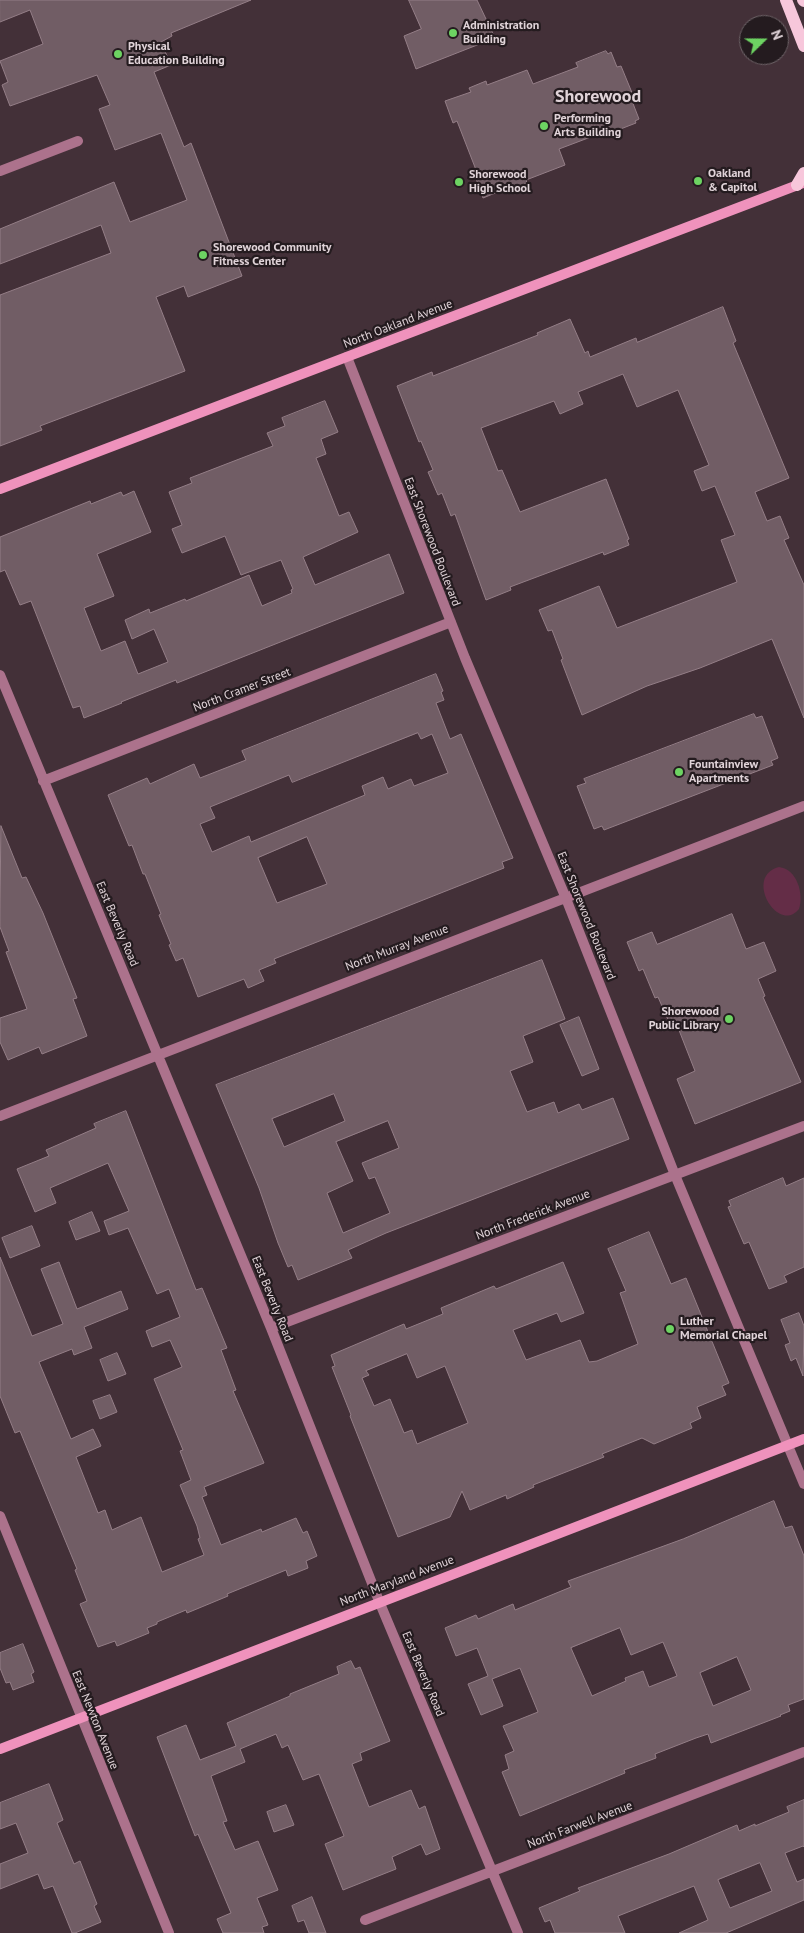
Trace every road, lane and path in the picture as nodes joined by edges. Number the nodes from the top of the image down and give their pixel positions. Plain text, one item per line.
1 (786, 0) edge
2 (804, 46) edge
3 (78, 141) dead end
4 (0, 171) edge
5 (804, 174) edge
6 (801, 184) edge
7 (347, 357) junction
8 (0, 489) edge
9 (451, 622) junction
10 (0, 675) edge
11 (43, 781) junction
12 (804, 806) edge
13 (565, 896) junction
14 (158, 1056) junction
15 (0, 1116) edge
16 (804, 1126) edge
17 (675, 1175) junction
18 (271, 1328) junction
19 (804, 1439) edge
20 (788, 1445) junction
21 (804, 1484) edge
22 (0, 1516) edge
23 (379, 1601) junction
24 (80, 1718) junction
25 (0, 1749) edge
26 (804, 1752) edge
27 (493, 1872) junction
28 (365, 1920) dead end
29 (168, 1933) edge
30 (518, 1933) edge

1 - 2 main road
3 - 4 street
5 - 6 main road
6 - 7 street, North Oakland Avenue
7 - 8 street, North Oakland Avenue
7 - 9 street, East Shorewood Boulevard
9 - 11 street, North Cramer Street
9 - 13 street, East Shorewood Boulevard
10 - 11 street, East Beverly Road
11 - 14 street, East Beverly Road
12 - 13 street, North Murray Avenue
13 - 14 street, North Murray Avenue
13 - 17 street, East Shorewood Boulevard
14 - 15 street, North Murray Avenue
14 - 18 street, East Beverly Road
16 - 17 street, North Frederick Avenue
17 - 18 street, North Frederick Avenue
17 - 20 street, East Shorewood Boulevard
18 - 23 street, East Beverly Road
19 - 20 street, North Maryland Avenue
20 - 21 street, East Shorewood Boulevard
20 - 23 street, North Maryland Avenue
22 - 24 street, East Newton Avenue
23 - 24 street, North Maryland Avenue
23 - 27 street, East Beverly Road
24 - 25 street, North Maryland Avenue
24 - 29 street, East Newton Avenue
26 - 27 street, North Farwell Avenue
27 - 28 street, North Farwell Avenue
27 - 30 street, East Beverly Road

